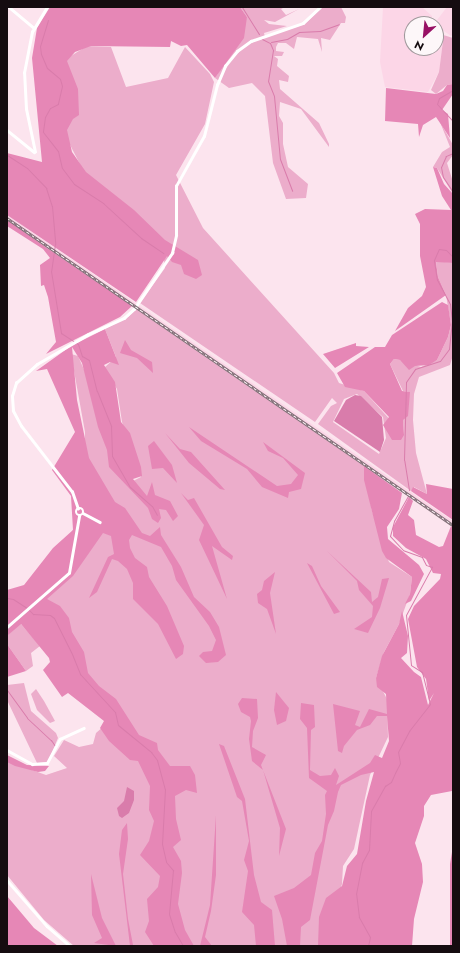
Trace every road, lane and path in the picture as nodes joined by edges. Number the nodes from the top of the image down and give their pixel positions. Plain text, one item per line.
1 (9, 7) edge
2 (48, 7) edge
3 (320, 7) edge
4 (34, 28) junction
5 (7, 130) edge
6 (78, 509) junction
7 (83, 513) junction
8 (79, 516) junction
9 (100, 522) dead end
10 (7, 627) edge
11 (84, 728) dead end
12 (7, 750) edge
13 (7, 880) edge
14 (70, 946) edge

1 - 4 street
2 - 4 street
3 - 6 street
4 - 5 street
6 - 7 street
6 - 8 street
7 - 8 street
7 - 9 street
8 - 10 street
11 - 12 street
13 - 14 street

